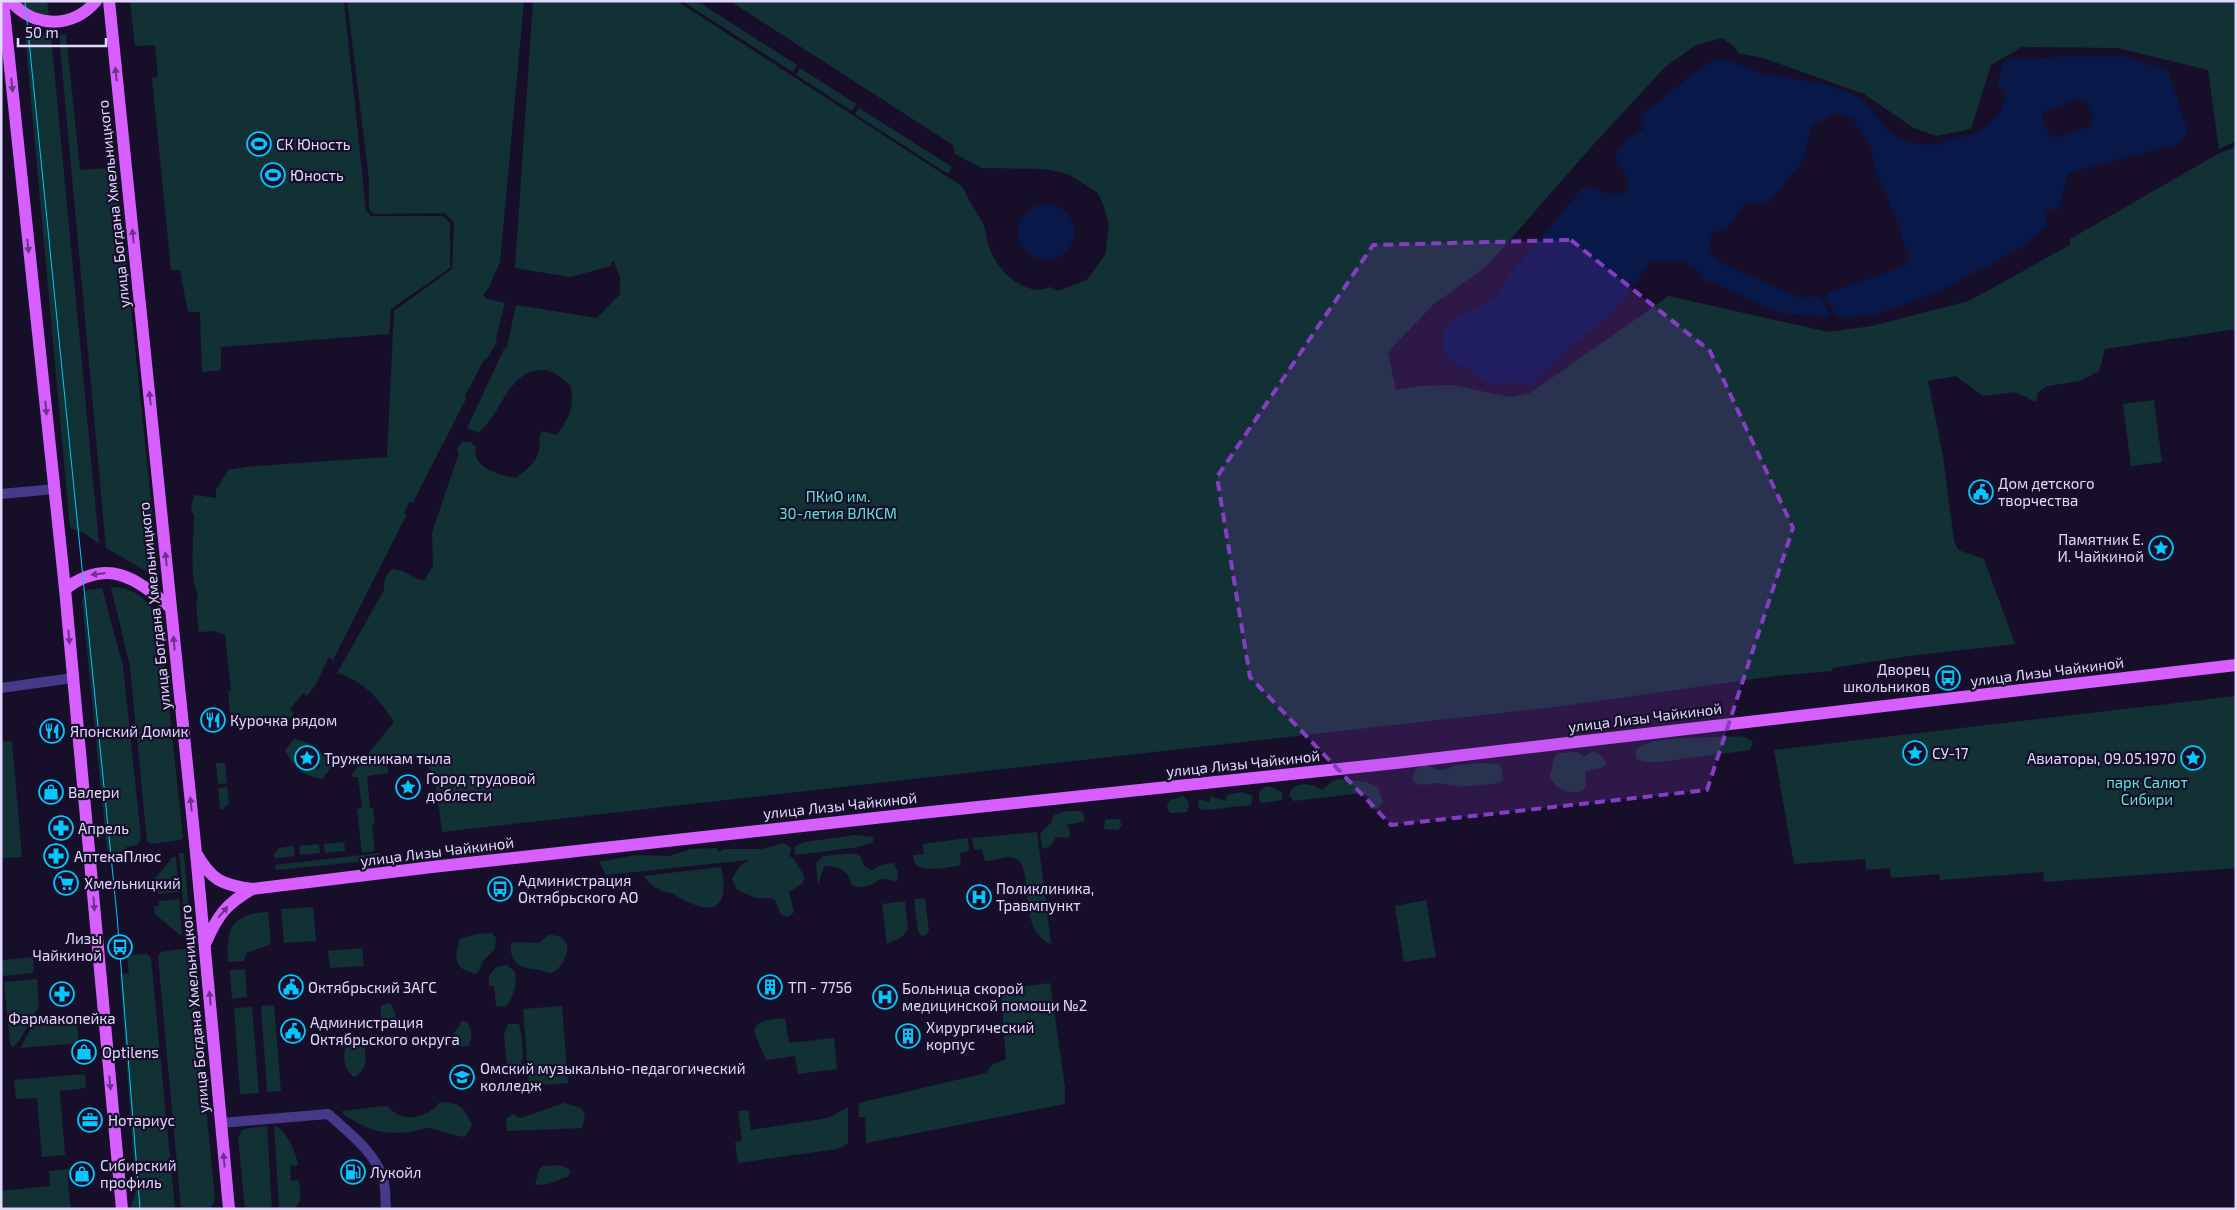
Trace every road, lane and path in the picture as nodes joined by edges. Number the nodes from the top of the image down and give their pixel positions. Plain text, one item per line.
1 (3, 1) edge
2 (11, 1) edge
3 (96, 1) edge
4 (109, 1) edge
5 (55, 489) junction
6 (1, 494) edge
7 (65, 589) junction
8 (171, 608) junction
9 (2236, 665) edge
10 (73, 678) junction
11 (1, 688) edge
12 (196, 853) junction
13 (252, 890) junction
14 (205, 944) junction
15 (221, 1123) junction
16 (122, 1209) edge
17 (229, 1209) edge
18 (386, 1209) edge

1 -> 5 main road
2 - 3 main road
8 -> 4 main road, улица Богдана Хмельницкого
5 - 6 street
5 - 7 main road
8 -> 7 main road
7 -> 10 main road
12 -> 8 main road, улица Богдана Хмельницкого
9 - 13 main road, улица Лизы Чайкиной
10 - 11 street
10 -> 16 main road
12 - 13 main road
12 - 14 main road, улица Богдана Хмельницкого
14 -> 13 main road
15 -> 14 main road, улица Богдана Хмельницкого
17 -> 15 main road, улица Богдана Хмельницкого
15 - 18 street

